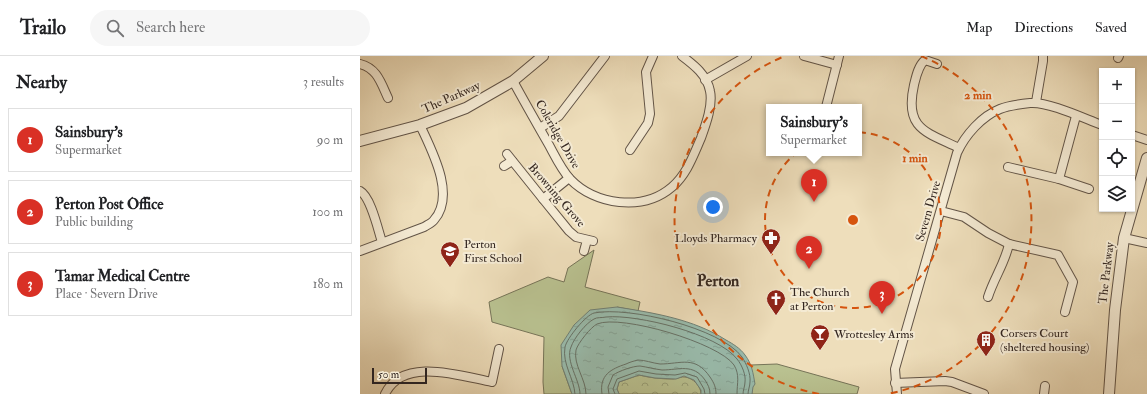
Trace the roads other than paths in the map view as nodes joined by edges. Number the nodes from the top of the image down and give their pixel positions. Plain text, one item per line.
1 (543, 56) edge
2 (605, 56) edge
3 (654, 56) edge
4 (682, 56) edge
5 (747, 56) edge
6 (804, 56) edge
7 (839, 56) edge
8 (1043, 56) edge
9 (360, 64) edge
10 (937, 64) dead end
11 (837, 65) junction
12 (705, 80) junction
13 (513, 82) junction
14 (388, 98) dead end
15 (1036, 102) junction
16 (827, 104) edge
17 (1076, 116) junction
18 (1099, 124) edge
19 (420, 125) junction
20 (540, 128) junction
21 (1135, 136) edge
22 (1147, 140) edge
23 (360, 141) edge
24 (959, 148) junction
25 (630, 150) dead end
26 (1147, 158) edge
27 (504, 166) dead end
28 (1008, 167) dead end
29 (569, 178) junction
30 (1059, 179) junction
31 (1088, 189) dead end
32 (360, 192) edge
33 (543, 199) junction
34 (941, 211) junction
35 (1124, 238) junction
36 (382, 242) junction
37 (1147, 243) edge
38 (1009, 244) junction
39 (360, 251) edge
40 (584, 251) dead end
41 (988, 297) dead end
42 (1065, 312) dead end
43 (499, 349) dead end
44 (896, 383) junction
45 (980, 393) edge
46 (386, 394) edge
47 (897, 394) edge
48 (1109, 394) edge

1 - 13 street, The Parkway
2 - 20 street
3 - 25 street
4 - 12 street, Coleridge Drive
5 - 12 street
6 - 11 street
7 - 11 street
8 - 15 street
9 - 14 street
10 - 24 street
11 - 16 street
12 - 29 street, Coleridge Drive
13 - 19 street, The Parkway
13 - 20 street, Coleridge Drive
15 - 17 street, Severn Drive
15 - 24 street, Severn Drive
17 - 18 street, Severn Drive
17 - 30 street
19 - 23 street, The Parkway
19 - 36 street
20 - 29 street, Coleridge Drive
21 - 22 street
24 - 34 street, Severn Drive
26 - 35 street, The Parkway
27 - 33 street, Browning Grove
28 - 30 street
29 - 33 street
30 - 31 street
32 - 36 street
33 - 40 street, Browning Grove
34 - 38 street
34 - 44 street, Severn Drive
35 - 37 street
35 - 48 street, The Parkway
36 - 39 street
38 - 41 street
38 - 42 street
43 - 46 street
44 - 45 street
44 - 47 street, Severn Drive

